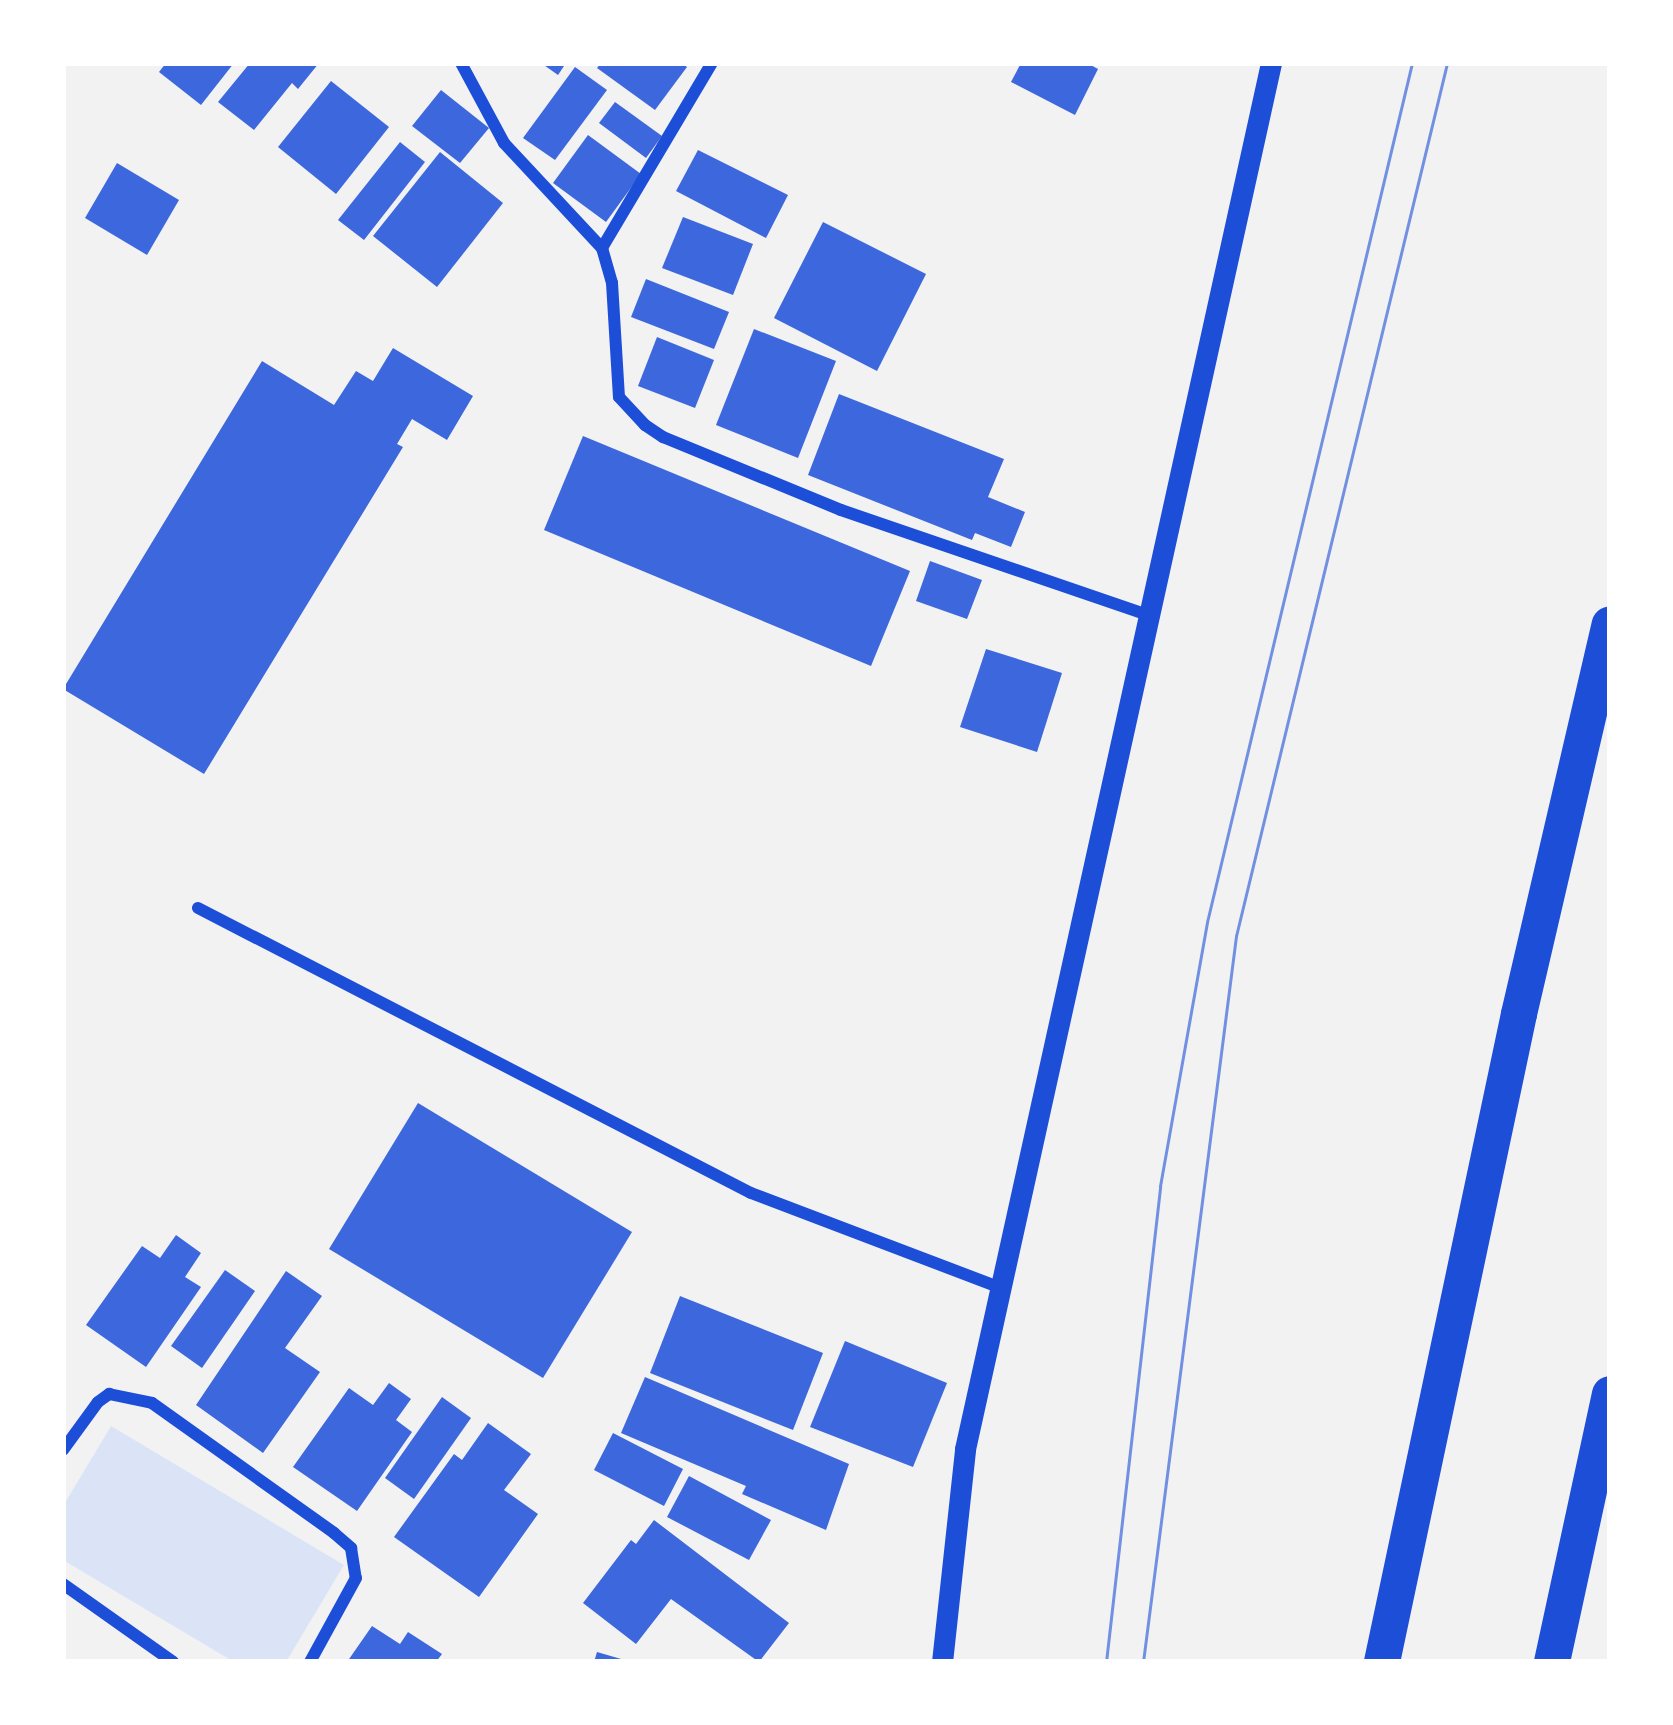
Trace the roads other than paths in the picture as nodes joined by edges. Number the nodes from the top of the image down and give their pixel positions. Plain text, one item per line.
1 (461, 63) edge
2 (712, 63) edge
3 (1270, 63) edge
4 (602, 248) junction
5 (1150, 616) junction
6 (1610, 624) edge
7 (199, 908) dead end
8 (999, 1287) junction
9 (1610, 1394) edge
10 (63, 1450) edge
11 (63, 1584) edge
12 (163, 1659) edge
13 (310, 1662) edge
14 (942, 1662) edge
15 (1382, 1662) edge
16 (1552, 1662) edge

1 - 4 street
2 - 4 street
3 - 5 street
4 - 5 street
5 - 8 street
6 - 15 highway
7 - 8 street
8 - 14 street
9 - 16 highway
10 - 13 street
11 - 12 street

